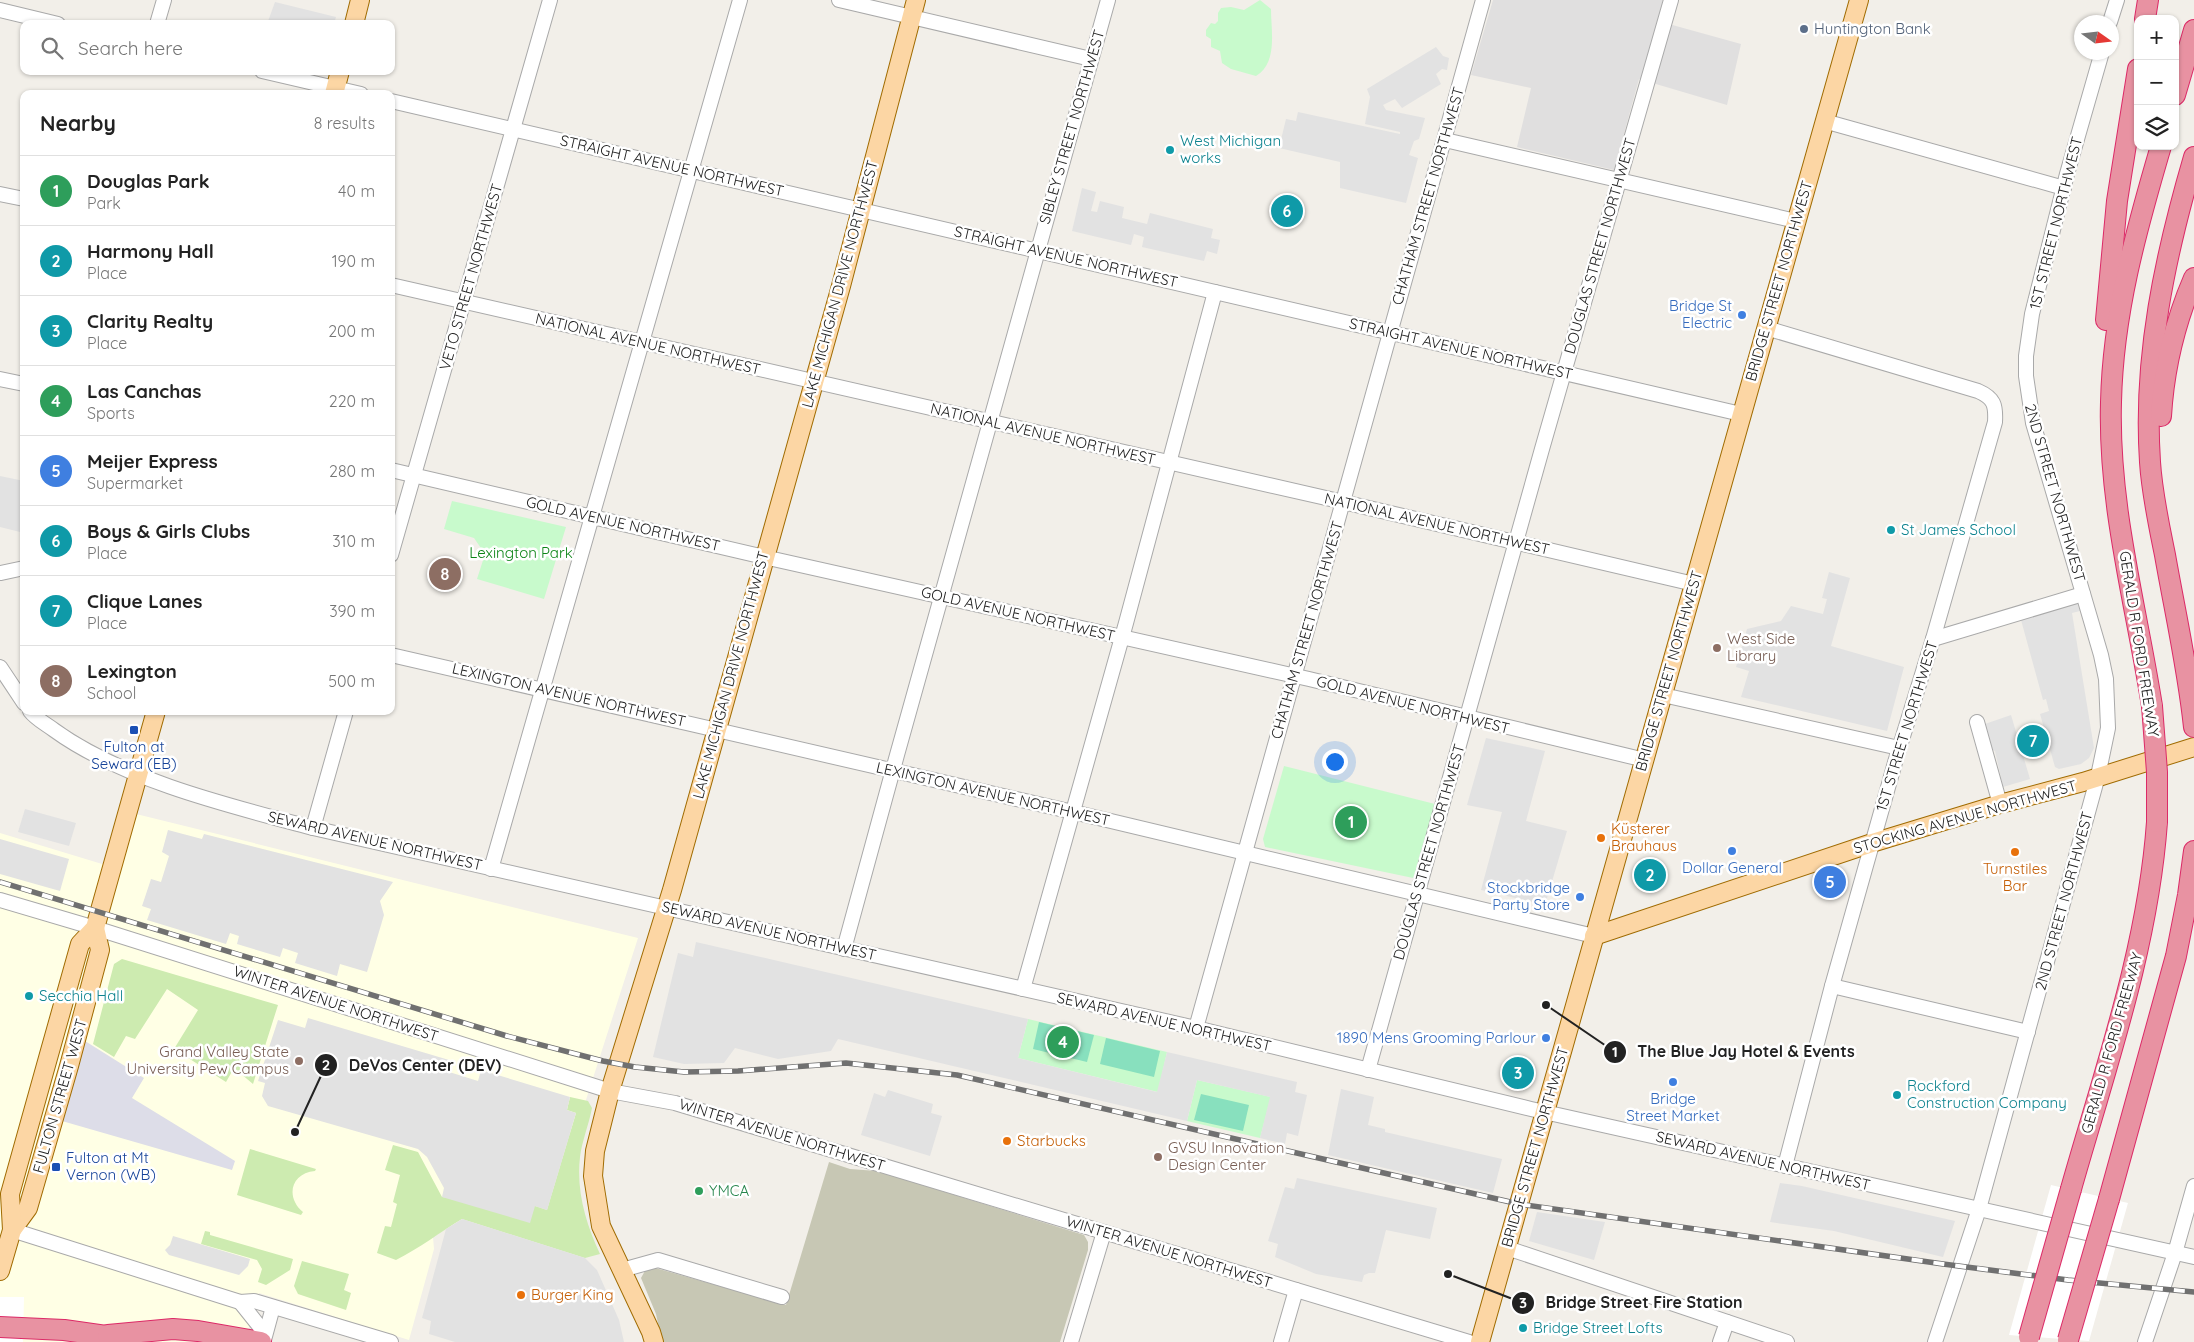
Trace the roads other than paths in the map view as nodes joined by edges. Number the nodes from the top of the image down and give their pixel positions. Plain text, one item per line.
1 (164, 0) edge
2 (360, 0) edge
3 (550, 0) edge
4 (740, 0) edge
5 (839, 0) edge
6 (1108, 0) edge
7 (1483, 0) edge
8 (1671, 0) edge
9 (1859, 0) edge
10 (2117, 0) edge
11 (2148, 0) edge
12 (913, 8) edge
13 (0, 10) edge
14 (2112, 15) edge
15 (2146, 15) edge
16 (41, 20) edge
17 (158, 20) edge
18 (355, 20) edge
19 (2194, 30) edge
20 (1091, 59) junction
21 (2100, 60) edge
22 (285, 75) edge
23 (2179, 81) edge
24 (336, 84) edge
25 (351, 90) edge
26 (2134, 94) edge
27 (395, 102) edge
28 (1824, 121) junction
29 (513, 130) junction
30 (1445, 140) junction
31 (2160, 150) edge
32 (2194, 157) edge
33 (691, 170) junction
34 (1619, 181) junction
35 (2064, 188) junction
36 (0, 194) edge
37 (20, 198) edge
38 (860, 210) junction
39 (1796, 221) junction
40 (1037, 250) junction
41 (2194, 278) edge
42 (395, 286) edge
43 (1214, 292) junction
44 (463, 302) junction
45 (1766, 328) junction
46 (1391, 333) junction
47 (642, 344) junction
48 (1564, 373) junction
49 (0, 379) edge
50 (814, 382) junction
51 (20, 383) edge
52 (2028, 397) joint
53 (1741, 414) junction
54 (990, 423) junction
55 (1169, 463) junction
56 (395, 471) edge
57 (414, 475) junction
58 (1343, 502) junction
59 (592, 516) junction
60 (2157, 518) junction
61 (2120, 533) junction
62 (395, 541) edge
63 (1516, 544) junction
64 (764, 557) junction
65 (20, 569) edge
66 (1, 573) dead end
67 (1694, 584) junction
68 (2083, 594) junction
69 (941, 596) junction
70 (1121, 637) junction
71 (1933, 639) junction
72 (395, 656) edge
73 (0, 667) edge
74 (1294, 676) junction
75 (543, 689) junction
76 (1663, 695) junction
77 (20, 697) edge
78 (35, 715) edge
79 (155, 715) edge
80 (345, 715) edge
81 (1467, 718) junction
82 (1977, 722) dead end
83 (2194, 727) edge
84 (716, 729) junction
85 (2194, 747) edge
86 (1899, 748) junction
87 (1645, 760) junction
88 (892, 771) junction
89 (138, 773) junction
90 (2098, 776) junction
91 (2000, 804) junction
92 (1073, 812) junction
93 (313, 828) junction
94 (1872, 843) junction
95 (2194, 851) edge
96 (1246, 852) junction
97 (491, 869) junction
98 (1417, 892) junction
99 (0, 900) edge
100 (667, 908) junction
101 (95, 928) junction
102 (1594, 936) junction
103 (844, 949) junction
104 (1832, 986) junction
105 (1023, 989) junction
106 (1196, 1028) junction
107 (2028, 1032) junction
108 (1368, 1070) junction
109 (610, 1091) junction
110 (1546, 1112) junction
111 (1785, 1166) junction
112 (2194, 1186) edge
113 (1978, 1209) junction
114 (12, 1230) junction
115 (1104, 1232) junction
116 (1507, 1248) junction
117 (2175, 1253) junction
118 (2194, 1257) edge
119 (622, 1270) junction
120 (0, 1271) edge
121 (1296, 1290) junction
122 (782, 1297) dead end
123 (240, 1302) junction
124 (274, 1307) junction
125 (1727, 1322) junction
126 (0, 1327) edge
127 (108, 1335) junction
128 (2028, 1339) edge
129 (2068, 1341) edge
130 (138, 1342) edge
131 (262, 1342) edge
132 (391, 1342) edge
133 (654, 1342) edge
134 (1071, 1342) edge
135 (1281, 1342) edge
136 (1469, 1342) edge
137 (1480, 1342) edge
138 (1720, 1342) edge
139 (1787, 1342) edge
140 (1935, 1342) edge
141 (2145, 1342) edge

1 - 17 street
2 - 18 main road
3 - 29 street, VETO STREET NORTHWEST
4 - 33 street
5 - 12 street
6 - 20 street, SIBLEY STREET NORTHWEST
7 - 30 street, CHATHAM STREET NORTHWEST
8 - 34 street, DOUGLAS STREET NORTHWEST
9 - 28 main road, BRIDGE STREET NORTHWEST
10 - 14 street
11 - 15 highway
12 - 20 street
12 - 38 main road, LAKE MICHIGAN DRIVE NORTHWEST
13 - 16 street
19 - 23 highway
20 - 40 street, SIBLEY STREET NORTHWEST
21 - 35 street, 1ST STREET NORTHWEST
22 - 24 street
24 - 25 street
26 - 61 highway
27 - 29 street, STRAIGHT AVENUE NORTHWEST
28 - 35 street
28 - 39 main road, BRIDGE STREET NORTHWEST
29 - 33 street, STRAIGHT AVENUE NORTHWEST
29 - 44 street, VETO STREET NORTHWEST
30 - 34 street
30 - 46 street, CHATHAM STREET NORTHWEST
31 - 61 highway, GERALD R FORD FREEWAY
32 - 60 highway
33 - 38 street, STRAIGHT AVENUE NORTHWEST
33 - 47 street
34 - 39 street
34 - 48 street, DOUGLAS STREET NORTHWEST
35 - 52 street, 1ST STREET NORTHWEST
36 - 37 street
38 - 40 street, STRAIGHT AVENUE NORTHWEST
38 - 50 main road, LAKE MICHIGAN DRIVE NORTHWEST
39 - 45 main road, BRIDGE STREET NORTHWEST
40 - 43 street, STRAIGHT AVENUE NORTHWEST
40 - 54 street, SIBLEY STREET NORTHWEST
41 - 60 highway
42 - 44 street, NATIONAL AVENUE NORTHWEST
43 - 46 street, STRAIGHT AVENUE NORTHWEST
43 - 55 street
44 - 47 street, NATIONAL AVENUE NORTHWEST
44 - 57 street, VETO STREET NORTHWEST
45 - 53 main road, BRIDGE STREET NORTHWEST
45 - 71 street, 1ST STREET NORTHWEST
46 - 48 street, STRAIGHT AVENUE NORTHWEST
46 - 58 street, CHATHAM STREET NORTHWEST
47 - 50 street, NATIONAL AVENUE NORTHWEST
47 - 59 street
48 - 53 street, STRAIGHT AVENUE NORTHWEST
48 - 63 street, DOUGLAS STREET NORTHWEST
49 - 51 street
50 - 54 street, NATIONAL AVENUE NORTHWEST
50 - 64 main road, LAKE MICHIGAN DRIVE NORTHWEST
52 - 68 street, 2ND STREET NORTHWEST
53 - 67 main road, BRIDGE STREET NORTHWEST
54 - 55 street, NATIONAL AVENUE NORTHWEST
54 - 69 street, SIBLEY STREET NORTHWEST
55 - 58 street, NATIONAL AVENUE NORTHWEST
55 - 70 street
56 - 57 street, GOLD AVENUE NORTHWEST
57 - 59 street, GOLD AVENUE NORTHWEST
57 - 62 street, VETO STREET NORTHWEST
58 - 63 street, NATIONAL AVENUE NORTHWEST
58 - 74 street, CHATHAM STREET NORTHWEST
59 - 64 street, GOLD AVENUE NORTHWEST
59 - 75 street
60 - 83 highway
61 - 128 highway, GERALD R FORD FREEWAY, bridge
63 - 67 street, NATIONAL AVENUE NORTHWEST
63 - 81 street, DOUGLAS STREET NORTHWEST
64 - 69 street, GOLD AVENUE NORTHWEST
64 - 84 main road, LAKE MICHIGAN DRIVE NORTHWEST
65 - 66 street
67 - 76 main road, BRIDGE STREET NORTHWEST
68 - 71 street
68 - 90 street, 2ND STREET NORTHWEST
69 - 70 street, GOLD AVENUE NORTHWEST
69 - 88 street, SIBLEY STREET NORTHWEST
70 - 74 street, GOLD AVENUE NORTHWEST
70 - 92 street
71 - 86 street, 1ST STREET NORTHWEST
72 - 75 street, LEXINGTON AVENUE NORTHWEST
73 - 77 street
74 - 81 street, GOLD AVENUE NORTHWEST
74 - 96 street, CHATHAM STREET NORTHWEST
75 - 84 street, LEXINGTON AVENUE NORTHWEST
75 - 97 street
76 - 86 street
76 - 87 main road, BRIDGE STREET NORTHWEST
78 - 89 street, SEWARD AVENUE NORTHWEST
79 - 89 main road, FULTON STREET WEST
80 - 93 street
81 - 87 street, GOLD AVENUE NORTHWEST
81 - 98 street, DOUGLAS STREET NORTHWEST
82 - 91 street
84 - 88 street, LEXINGTON AVENUE NORTHWEST
84 - 100 main road, LAKE MICHIGAN DRIVE NORTHWEST
85 - 90 main road, STOCKING AVENUE NORTHWEST
86 - 94 street, 1ST STREET NORTHWEST
87 - 102 main road, BRIDGE STREET NORTHWEST
88 - 92 street, LEXINGTON AVENUE NORTHWEST
88 - 103 street, SIBLEY STREET NORTHWEST
89 - 93 street, SEWARD AVENUE NORTHWEST
89 - 101 main road, FULTON STREET WEST
90 - 91 main road, STOCKING AVENUE NORTHWEST
90 - 107 street, 2ND STREET NORTHWEST
91 - 94 main road, STOCKING AVENUE NORTHWEST
92 - 96 street, LEXINGTON AVENUE NORTHWEST
92 - 105 street
93 - 97 street, SEWARD AVENUE NORTHWEST
94 - 102 main road, STOCKING AVENUE NORTHWEST
94 - 104 street, 1ST STREET NORTHWEST
95 - 129 highway, bridge
96 - 98 street, LEXINGTON AVENUE NORTHWEST
96 - 106 street, CHATHAM STREET NORTHWEST
97 - 100 street, SEWARD AVENUE NORTHWEST
98 - 102 street, LEXINGTON AVENUE NORTHWEST
98 - 108 street, DOUGLAS STREET NORTHWEST
99 - 101 street, WINTER AVENUE NORTHWEST
100 - 103 street, SEWARD AVENUE NORTHWEST
100 - 109 main road, LAKE MICHIGAN DRIVE NORTHWEST
101 - 109 street, WINTER AVENUE NORTHWEST
101 - 114 main road, FULTON STREET WEST
102 - 110 main road, BRIDGE STREET NORTHWEST
103 - 105 street, SEWARD AVENUE NORTHWEST
104 - 107 street
104 - 111 street, 1ST STREET NORTHWEST
105 - 106 street, SEWARD AVENUE NORTHWEST
106 - 108 street, SEWARD AVENUE NORTHWEST
107 - 113 street, 2ND STREET NORTHWEST
108 - 110 street, SEWARD AVENUE NORTHWEST
109 - 115 street, WINTER AVENUE NORTHWEST
109 - 119 main road, LAKE MICHIGAN DRIVE NORTHWEST
110 - 111 street, SEWARD AVENUE NORTHWEST
110 - 116 main road, BRIDGE STREET NORTHWEST
111 - 113 street, SEWARD AVENUE NORTHWEST
112 - 117 street
113 - 117 street, SEWARD AVENUE NORTHWEST
113 - 140 street, 2ND STREET NORTHWEST
114 - 120 main road, FULTON STREET WEST
114 - 123 street
115 - 121 street, WINTER AVENUE NORTHWEST
115 - 134 street
116 - 125 street
116 - 137 main road, BRIDGE STREET NORTHWEST
117 - 118 street, SEWARD AVENUE NORTHWEST
117 - 141 street
119 - 122 street
119 - 133 main road, LAKE MICHIGAN DRIVE NORTHWEST
121 - 135 street
121 - 136 street, WINTER AVENUE NORTHWEST
123 - 124 street
123 - 131 street
124 - 131 street
124 - 132 street
125 - 138 street
125 - 139 street
126 - 127 highway
127 - 130 highway
127 - 131 highway

